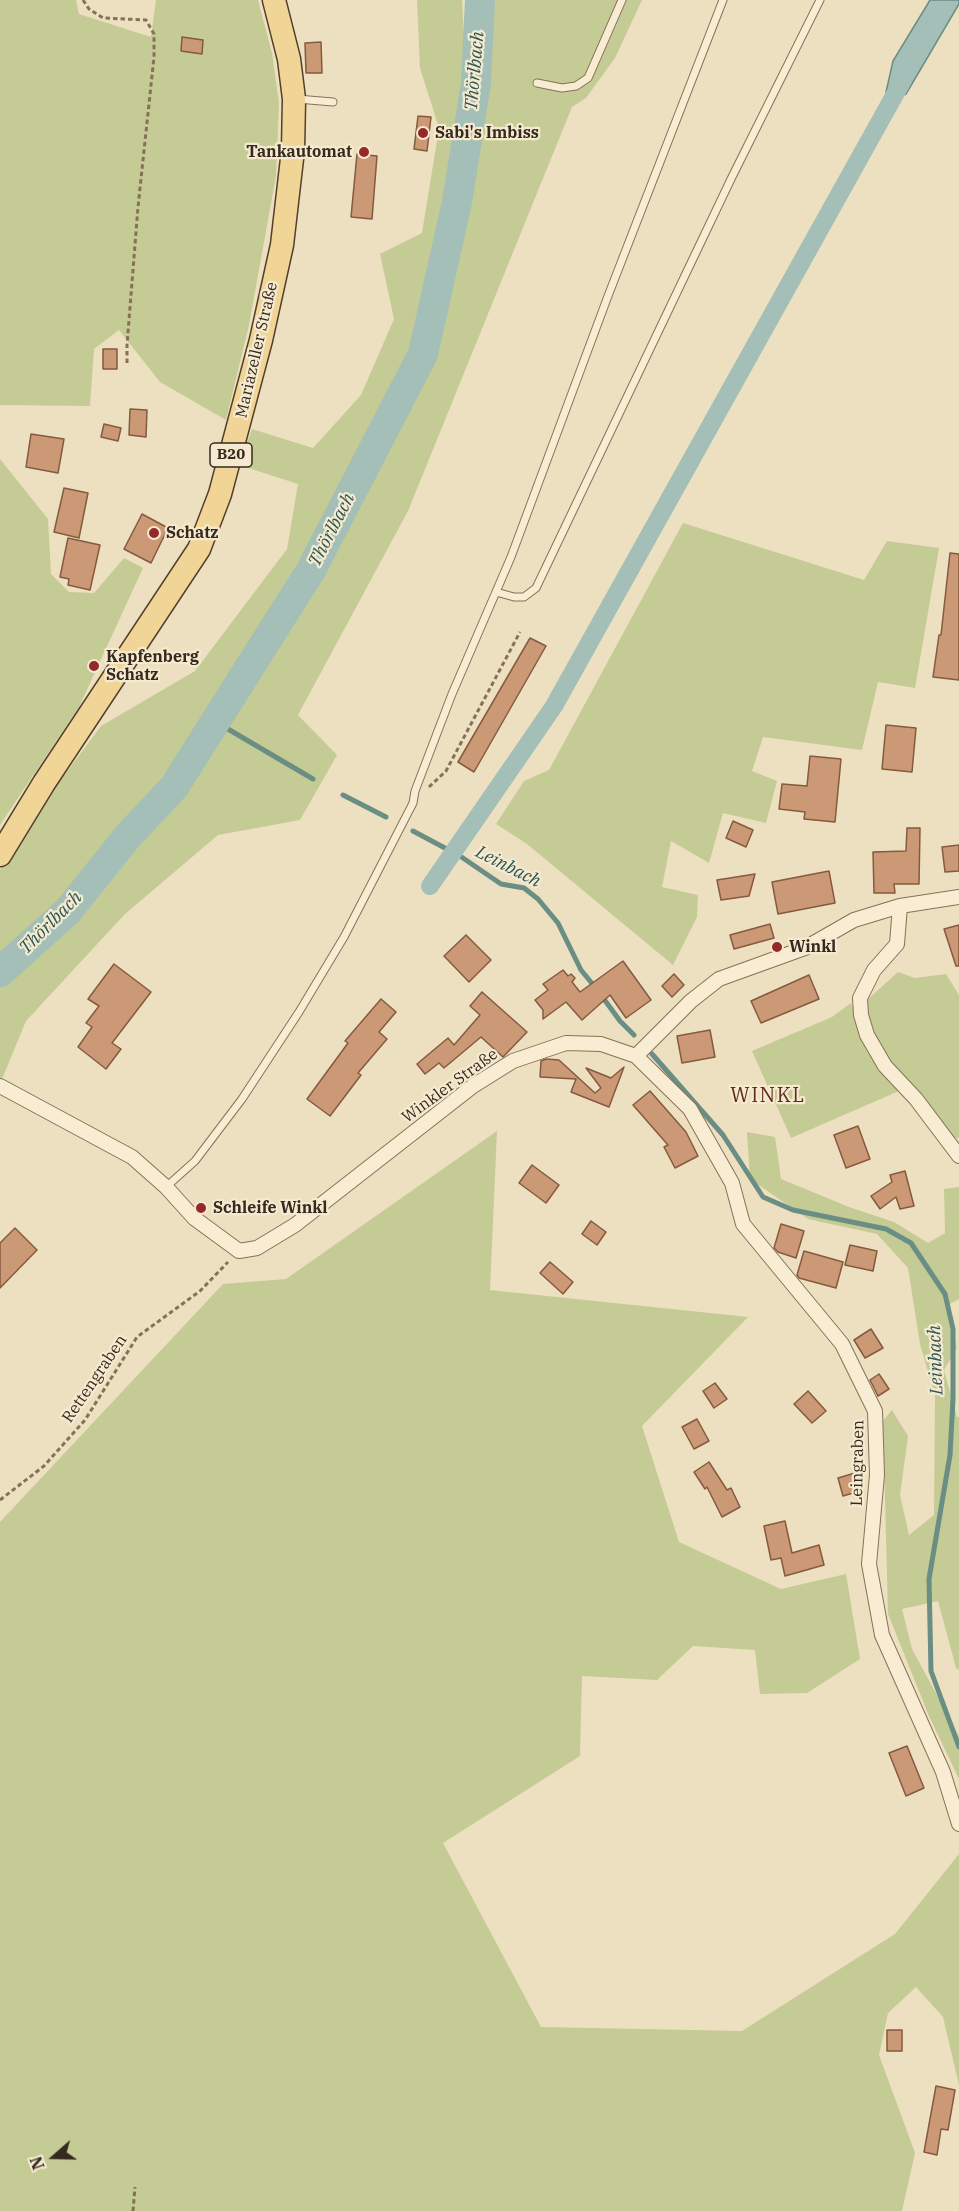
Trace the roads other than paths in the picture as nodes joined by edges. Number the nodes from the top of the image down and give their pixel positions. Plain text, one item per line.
1 (274, 0) edge
2 (622, 0) edge
3 (723, 0) edge
4 (820, 0) edge
5 (537, 83) dead end
6 (294, 99) junction
7 (333, 102) dead end
8 (496, 592) junction
9 (0, 855) edge
10 (959, 897) edge
11 (900, 906) junction
12 (636, 1056) junction
13 (0, 1086) edge
14 (959, 1156) edge
15 (166, 1187) junction
16 (959, 1824) edge

1 - 6 main road, Mariazeller Straße / B20
2 - 5 lane
3 - 8 lane
4 - 8 lane
6 - 7 lane
6 - 9 main road, Mariazeller Straße / B20
8 - 15 lane
10 - 11 street
11 - 12 street
11 - 14 street
12 - 15 street, Winkler Straße
12 - 16 street, Leingraben
13 - 15 street

